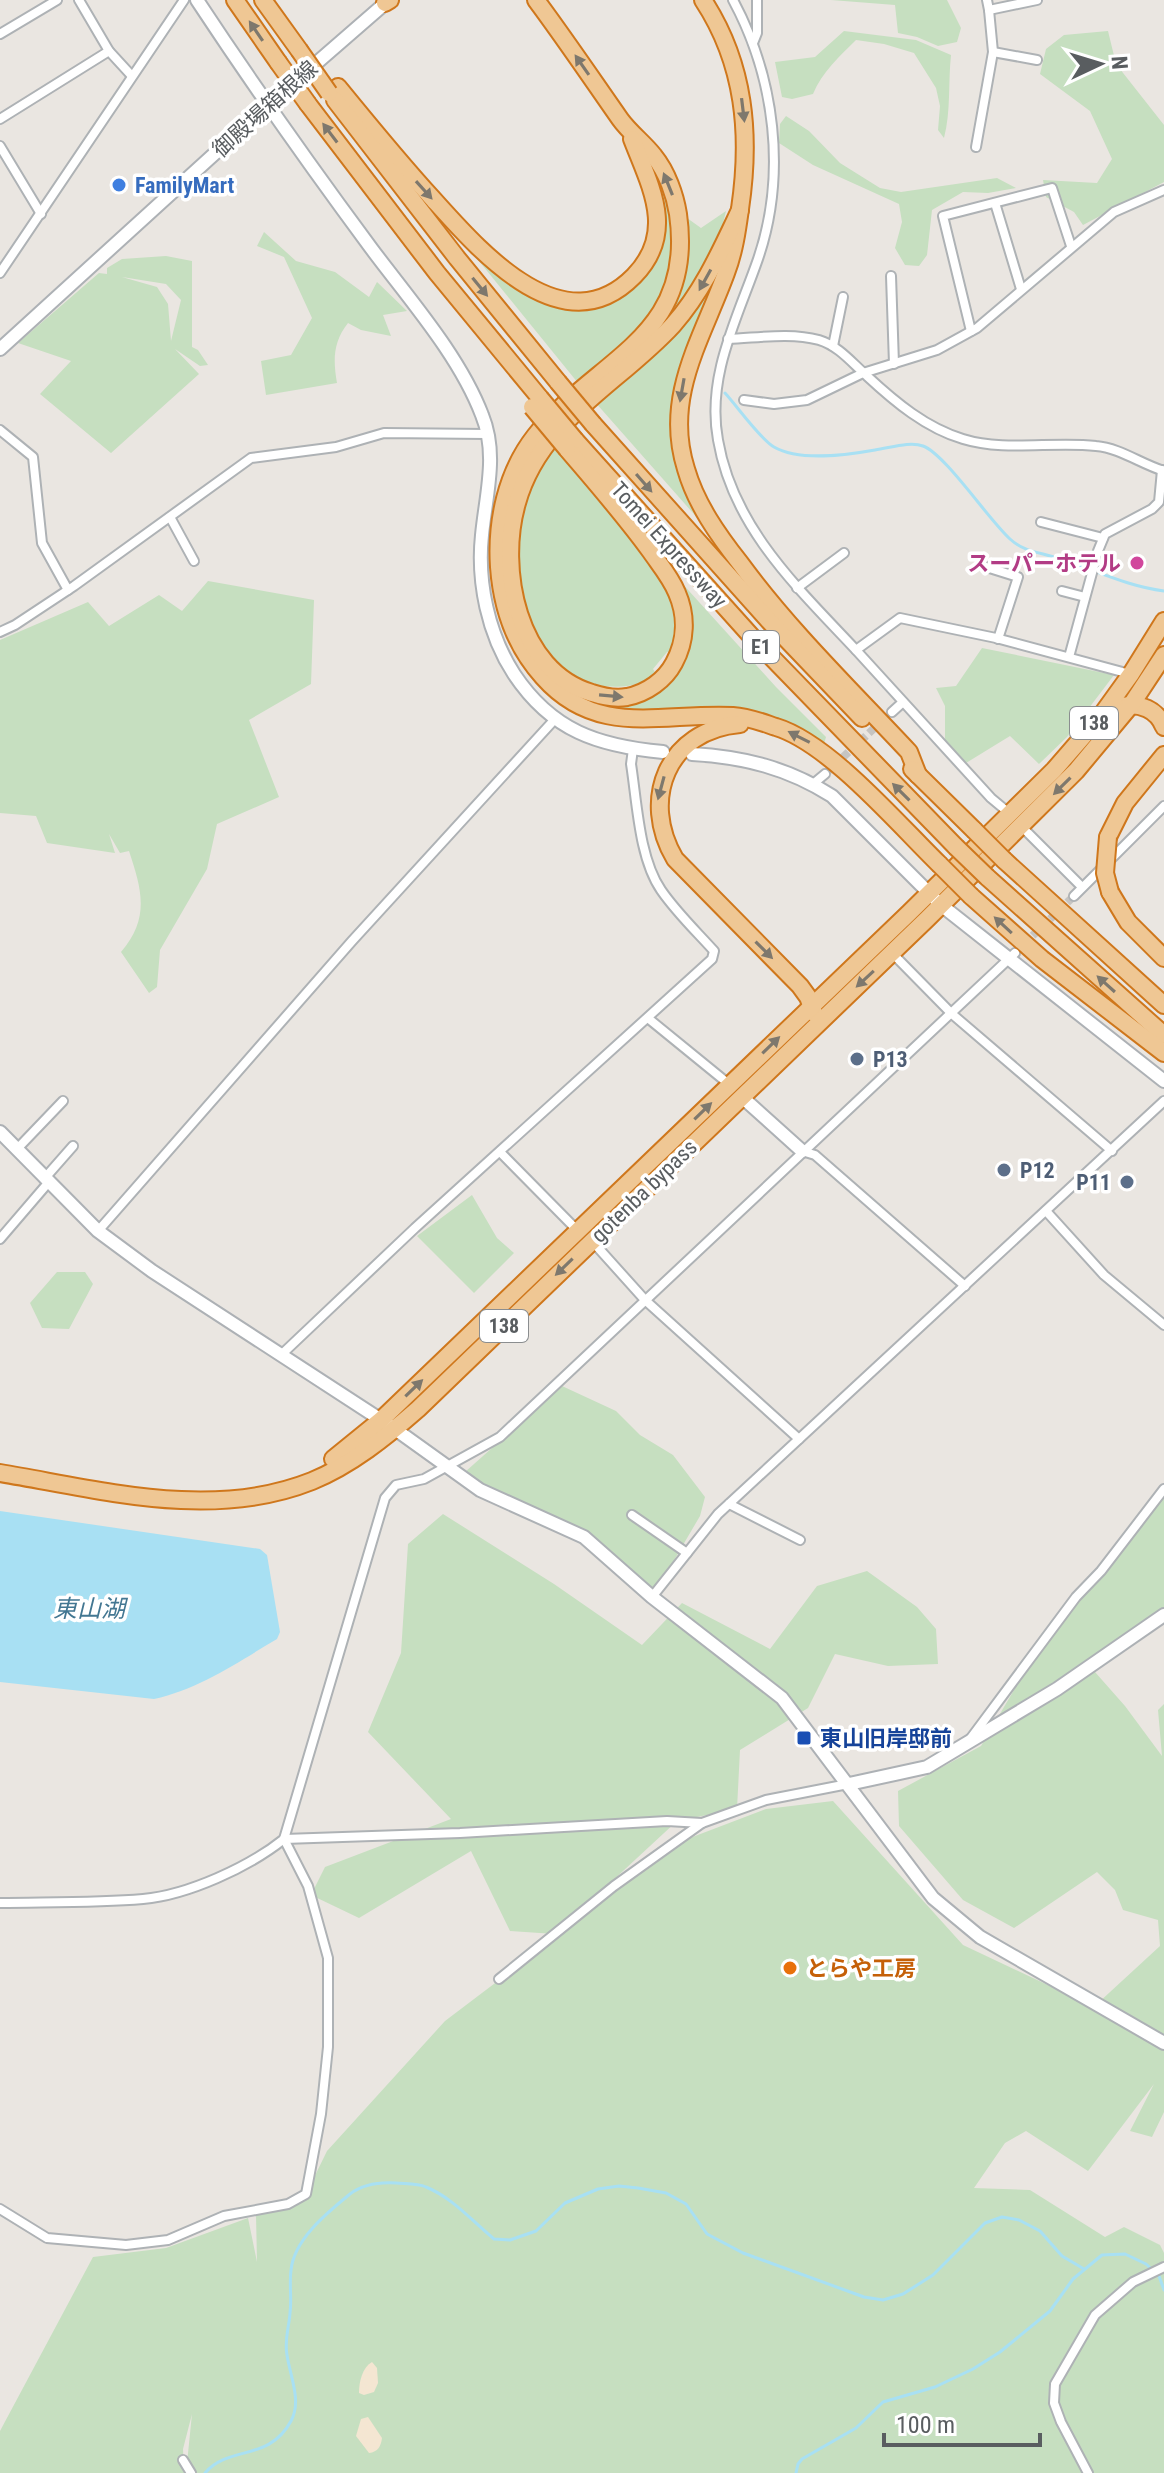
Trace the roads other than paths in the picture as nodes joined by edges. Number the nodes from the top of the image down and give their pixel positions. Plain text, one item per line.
1 (57, 0) edge
2 (79, 0) edge
3 (184, 0) edge
4 (197, 0) edge
5 (235, 0) edge
6 (263, 0) edge
7 (536, 0) edge
8 (703, 0) edge
9 (733, 0) edge
10 (757, 0) edge
11 (1037, 0) edge
12 (388, 1) edge
13 (988, 5) edge
14 (0, 34) edge
15 (753, 43) junction
16 (109, 51) junction
17 (993, 52) junction
18 (1037, 60) dead end
19 (131, 75) junction
20 (334, 90) junction
21 (267, 106) junction
22 (0, 119) edge
23 (629, 130) junction
24 (0, 146) edge
25 (976, 147) dead end
26 (1164, 190) edge
27 (995, 203) junction
28 (740, 210) junction
29 (41, 214) junction
30 (1071, 246) junction
31 (0, 273) edge
32 (891, 276) dead end
33 (1021, 289) junction
34 (843, 297) dead end
35 (971, 331) junction
36 (728, 339) junction
37 (833, 346) junction
38 (0, 349) edge
39 (894, 364) junction
40 (863, 373) junction
41 (744, 400) dead end
42 (0, 430) edge
43 (487, 434) junction
44 (571, 444) junction
45 (1163, 471) edge
46 (170, 517) junction
47 (1041, 522) dead end
48 (1103, 538) junction
49 (844, 553) dead end
50 (194, 561) dead end
51 (983, 566) dead end
52 (797, 588) junction
53 (68, 590) junction
54 (1062, 591) dead end
55 (1085, 597) junction
56 (1164, 621) edge
57 (0, 632) edge
58 (998, 639) junction
59 (856, 650) junction
60 (1164, 655) edge
61 (1069, 657) junction
62 (1131, 674) junction
63 (903, 702) junction
64 (1131, 705) junction
65 (892, 712) tunnel mouth
66 (555, 719) junction
67 (765, 724) junction
68 (1164, 727) edge
69 (1164, 743) edge
70 (633, 749) junction
71 (663, 752) dead end
72 (692, 754) dead end
73 (1164, 755) edge
74 (1054, 770) junction
75 (825, 774) tunnel mouth
76 (918, 775) junction
77 (1146, 777) junction
78 (813, 784) junction
79 (1164, 806) edge
80 (1015, 820) junction
81 (1082, 887) junction
82 (927, 894) junction
83 (1074, 896) tunnel mouth
84 (941, 905) junction
85 (892, 953) junction
86 (1011, 956) junction
87 (1164, 958) edge
88 (800, 986) junction
89 (831, 987) junction
90 (812, 1005) junction
91 (1164, 1005) edge
92 (952, 1014) junction
93 (649, 1019) junction
94 (814, 1027) junction
95 (1164, 1035) edge
96 (1164, 1053) edge
97 (1164, 1081) edge
98 (736, 1091) junction
99 (63, 1101) dead end
100 (1164, 1101) edge
101 (0, 1132) edge
102 (73, 1146) dead end
103 (17, 1149) junction
104 (802, 1151) junction
105 (1112, 1151) junction
106 (501, 1153) junction
107 (46, 1181) junction
108 (1046, 1211) junction
109 (98, 1231) junction
110 (585, 1236) junction
111 (0, 1239) edge
112 (965, 1286) junction
113 (645, 1300) junction
114 (1164, 1325) edge
115 (281, 1355) junction
116 (388, 1424) junction
117 (799, 1439) junction
118 (448, 1467) junction
119 (0, 1473) edge
120 (1164, 1489) edge
121 (729, 1504) junction
122 (632, 1515) dead end
123 (800, 1540) dead end
124 (687, 1553) junction
125 (652, 1597) junction
126 (1164, 1615) edge
127 (965, 1747) junction
128 (849, 1784) junction
129 (702, 1823) junction
130 (284, 1839) junction
131 (0, 1903) edge
132 (499, 1979) dead end
133 (1164, 2043) edge
134 (0, 2209) edge
135 (1164, 2267) edge
136 (183, 2460) dead end
137 (191, 2473) edge
138 (1088, 2473) edge

1 - 14 street
2 - 16 street
3 - 19 street
4 - 21 street
44 -> 5 highway, Tomei Expressway / E1, bridge
6 - 20 highway
23 -> 7 highway
8 -> 28 highway
9 - 15 street
10 - 15 street
11 - 13 street
12 - 21 street, 御殿場箱根線
13 - 17 street
15 - 36 street
16 - 19 street
16 - 22 street
17 - 18 street
17 - 25 street
19 - 29 street
20 -> 23 highway
20 -> 76 highway, Tomei Expressway / E1, bridge
21 - 38 street, 御殿場箱根線
21 - 43 street
67 -> 23 highway
24 - 29 street
26 - 30 street
27 - 30 street
27 - 33 street
27 - 35 street
28 -> 44 highway
28 -> 76 highway
29 - 31 street
30 - 33 street
32 - 39 street
33 - 35 street
34 - 37 street
35 - 39 street
36 - 37 street
36 - 52 street
37 - 40 street
39 - 40 street
40 - 41 street
40 - 45 street
42 - 53 street
43 - 46 street
43 - 66 street
95 -> 44 highway, Tomei Expressway / E1, bridge
45 - 48 street
46 - 50 street
46 - 53 street
47 - 48 street
48 - 55 street
49 - 52 street
51 - 58 street
52 - 59 street
53 - 57 street
54 - 55 street
55 - 61 street
56 - 62 highway, 138
58 - 59 street
58 - 61 street
59 - 63 street
60 - 64 highway, 138
61 - 62 street
62 - 74 highway, 138
63 - 65 street
63 - 80 street
64 - 68 highway
64 - 74 highway
64 -> 80 highway, 138
66 - 70 street
66 - 109 street
67 -> 88 highway
96 -> 67 highway, bridge
69 - 77 highway
70 - 71 street
70 - 93 street
72 - 78 street
73 - 77 highway
74 - 80 highway, 138
75 - 78 street
76 - 91 highway, Tomei Expressway / E1, bridge
77 - 87 highway, bridge
78 - 82 street
79 - 81 street
80 - 81 street
80 - 82 highway, gotenba bypass / 138
80 - 84 highway, gotenba bypass / 138
81 - 83 street
82 - 84 street
82 - 89 highway, gotenba bypass / 138
84 - 85 highway, gotenba bypass / 138
84 - 86 street
85 - 92 street
85 -> 94 highway, gotenba bypass / 138
86 - 92 street
86 - 97 street
88 - 89 highway
88 - 90 highway
89 - 90 highway, gotenba bypass / 138
90 - 94 highway
98 -> 90 highway, gotenba bypass / 138
92 - 104 street
92 - 105 street
93 - 98 street
93 - 106 street
94 - 98 highway, gotenba bypass / 138
98 - 104 street
98 - 110 highway, gotenba bypass / 138
99 - 103 street
100 - 105 street
101 - 103 street
102 - 107 street
103 - 107 street
104 - 112 street
104 - 113 street
105 - 108 street
106 - 110 street
106 - 115 street
107 - 109 street
107 - 111 street
108 - 112 street
108 - 114 street
109 - 115 street
110 - 113 street
110 - 116 highway, gotenba bypass / 138
112 - 117 street
113 - 117 street
113 - 118 street
115 - 116 street
116 - 118 street
116 - 119 highway, gotenba bypass / 138
117 - 121 street
118 - 125 street
118 - 130 street
120 - 127 street
121 - 123 street
121 - 124 street
122 - 124 street
124 - 125 street
125 - 128 street
126 - 127 street
127 - 128 street
128 - 129 street
128 - 133 street
129 - 130 street
129 - 132 street
130 - 131 street
130 - 134 street
135 - 138 street
136 - 137 street

